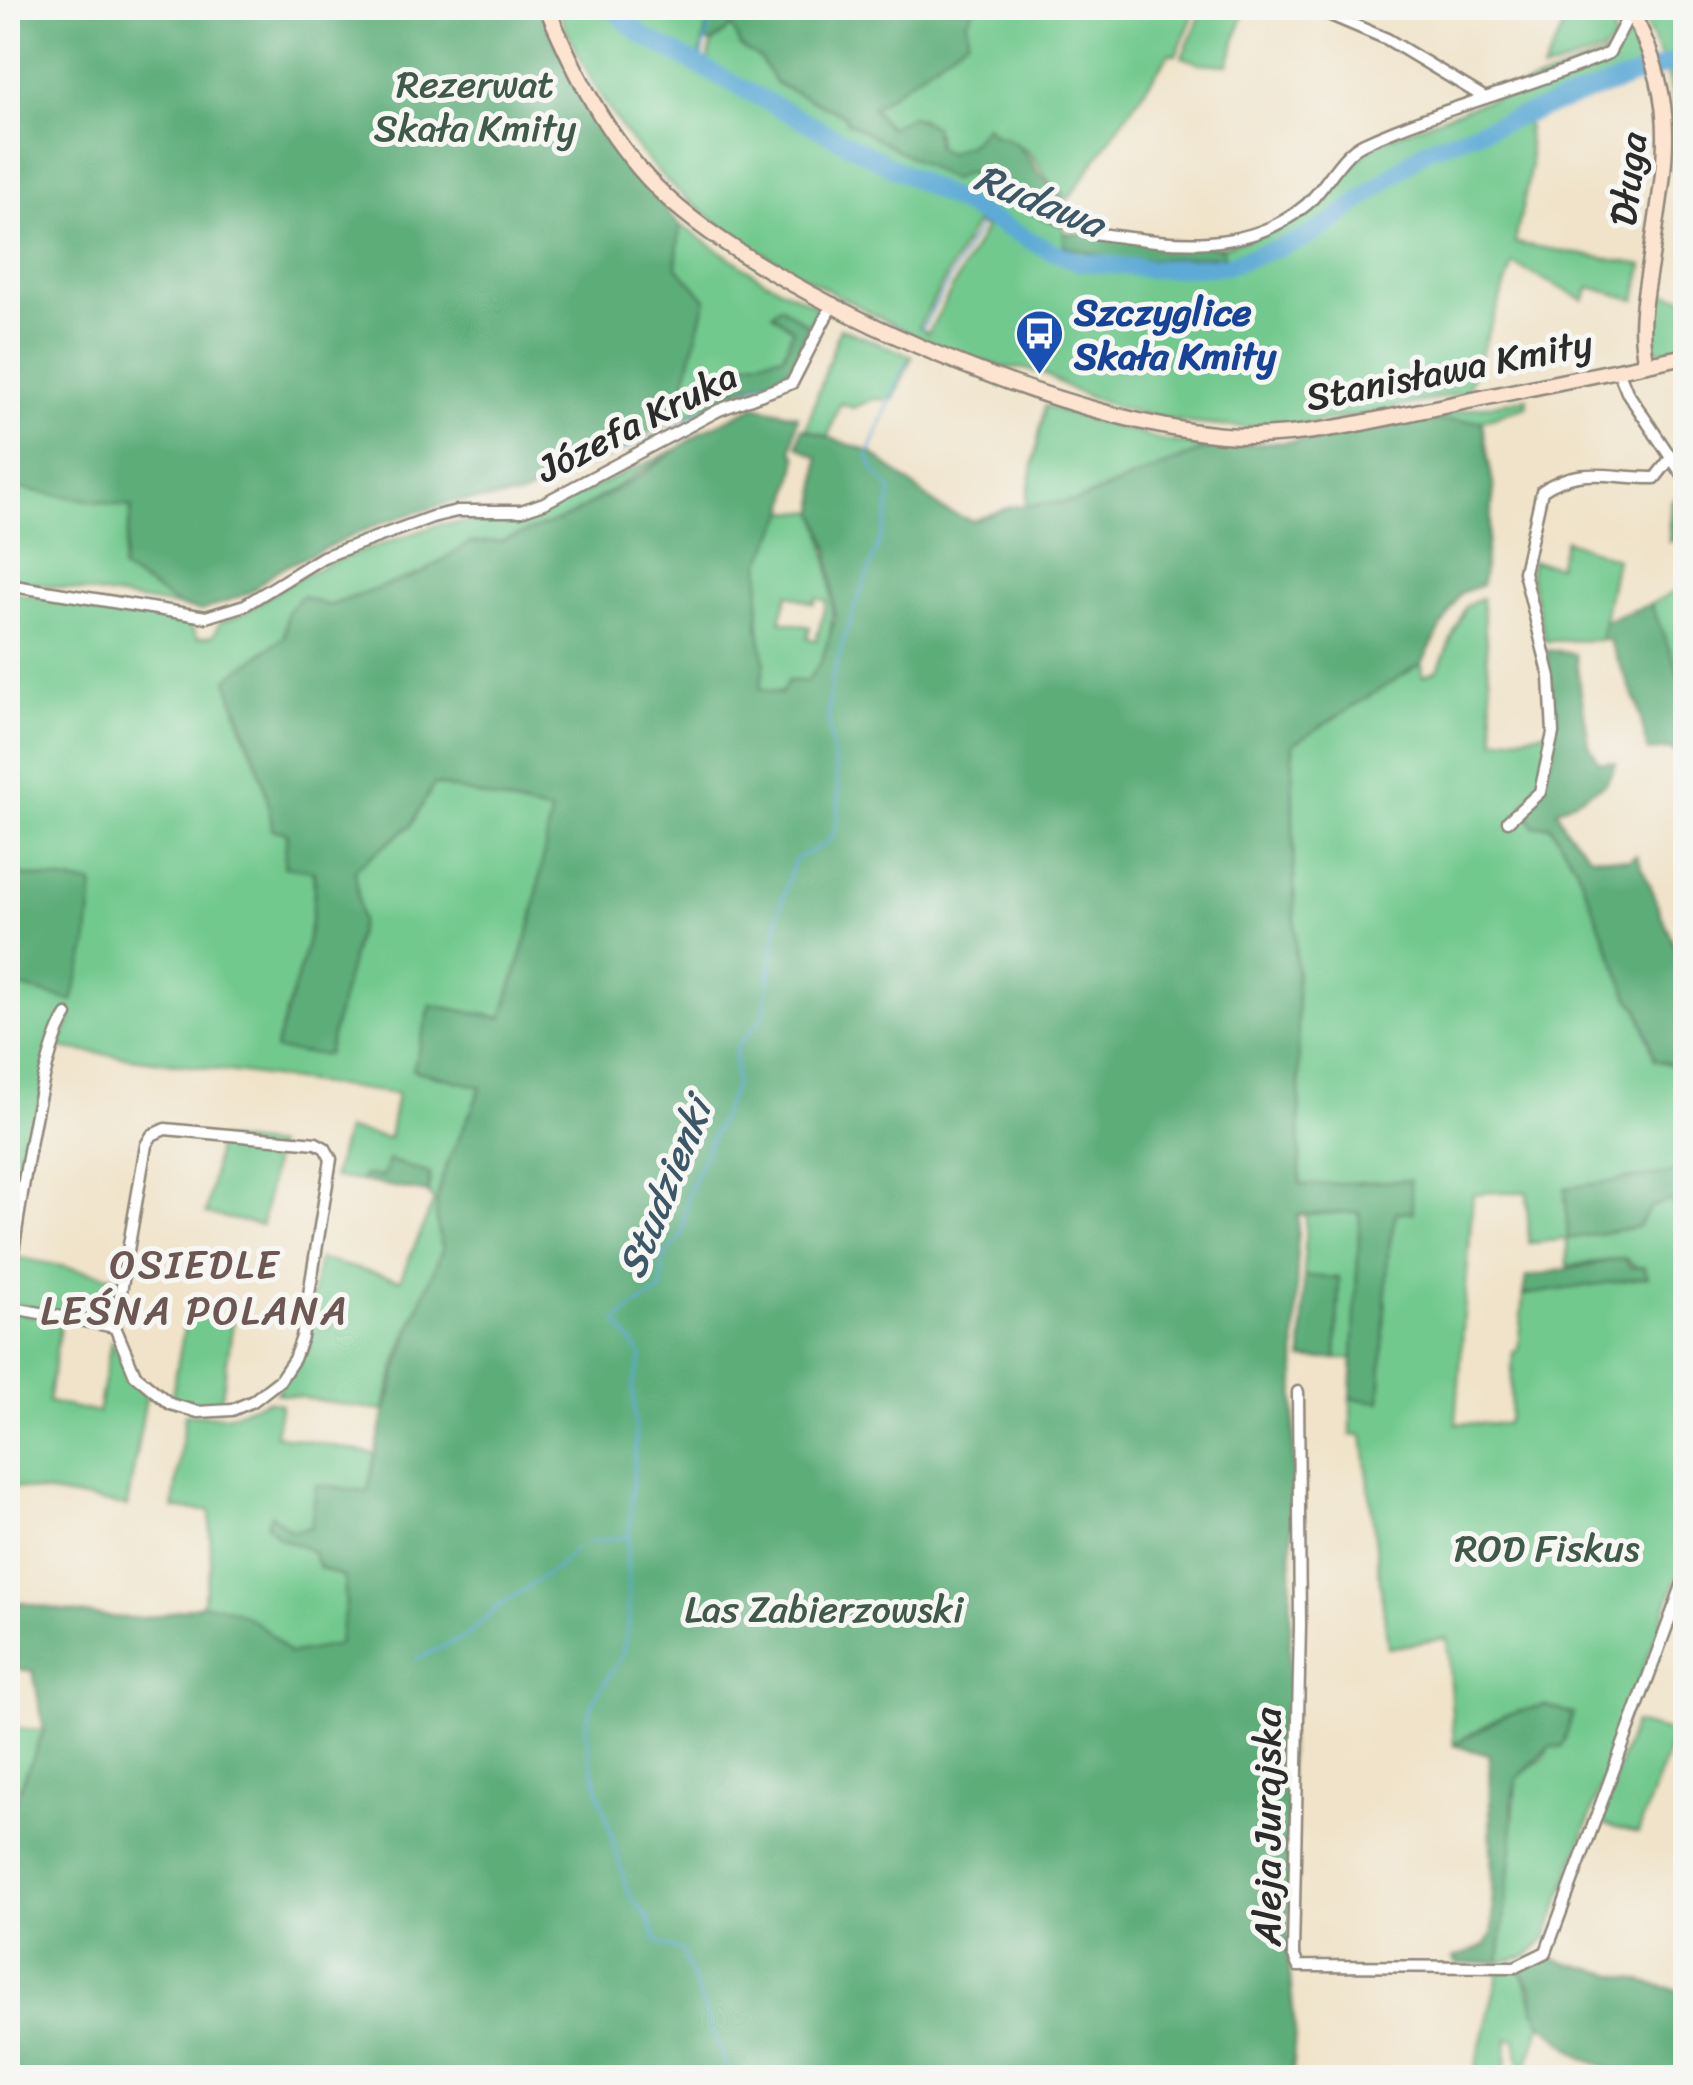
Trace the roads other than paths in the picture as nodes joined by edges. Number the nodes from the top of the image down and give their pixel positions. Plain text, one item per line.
1 (547, 8) edge
2 (1314, 8) edge
3 (1630, 9) edge
4 (1482, 96) junction
5 (1093, 233) dead end
6 (833, 303) junction
7 (1686, 356) edge
8 (1646, 364) junction
9 (1618, 370) junction
10 (1670, 459) junction
11 (1686, 480) edge
12 (8, 585) edge
13 (1508, 821) dead end
14 (67, 1016) dead end
15 (8, 1284) edge
16 (8, 1307) edge
17 (116, 1326) junction
18 (1298, 1392) dead end
19 (1686, 1574) edge

1 - 6 main road, Stanisława Kmity
2 - 4 street
3 - 4 street
3 - 8 main road, Długa
4 - 5 street
6 - 9 main road, Stanisława Kmity
6 - 12 street, Józefa Kruka
7 - 8 main road, Stanisława Kmity
8 - 9 main road, Stanisława Kmity
9 - 10 street
10 - 11 street
10 - 13 street
14 - 15 street
16 - 17 street
17 - 17 street
18 - 19 street, Aleja Jurajska

